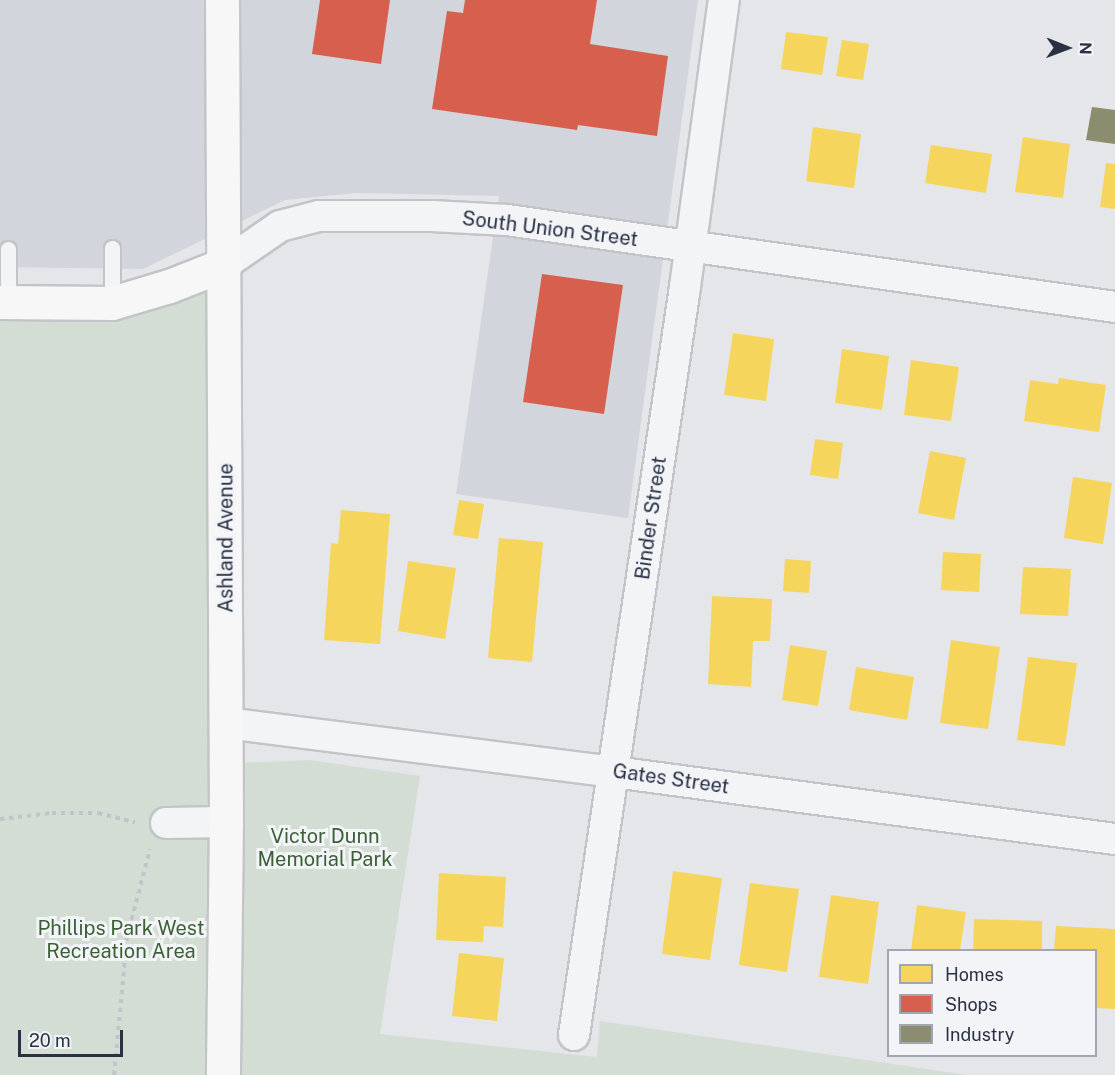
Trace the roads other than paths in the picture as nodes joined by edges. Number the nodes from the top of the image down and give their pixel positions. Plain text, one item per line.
1 (222, 0) edge
2 (724, 0) edge
3 (690, 247) junction
4 (112, 248) dead end
5 (8, 249) dead end
6 (225, 264) junction
7 (4, 302) edge
8 (112, 303) junction
9 (1115, 307) edge
10 (226, 723) junction
11 (614, 771) junction
12 (226, 822) junction
13 (164, 826) road end
14 (1115, 839) edge
15 (574, 1035) dead end
16 (223, 1075) edge

1 - 6 street, Ashland Avenue
2 - 3 street, Binder Street
3 - 6 street, South Union Street
3 - 9 street, South Union Street
3 - 11 street, Binder Street
4 - 8 lane
5 - 7 lane
6 - 8 street, South Union Street
6 - 10 street, Ashland Avenue
7 - 8 street, South Union Street
10 - 11 street, Gates Street
10 - 12 street, Ashland Avenue
11 - 14 street, Gates Street
11 - 15 street, Binder Street
12 - 13 street
12 - 16 street, Ashland Avenue

